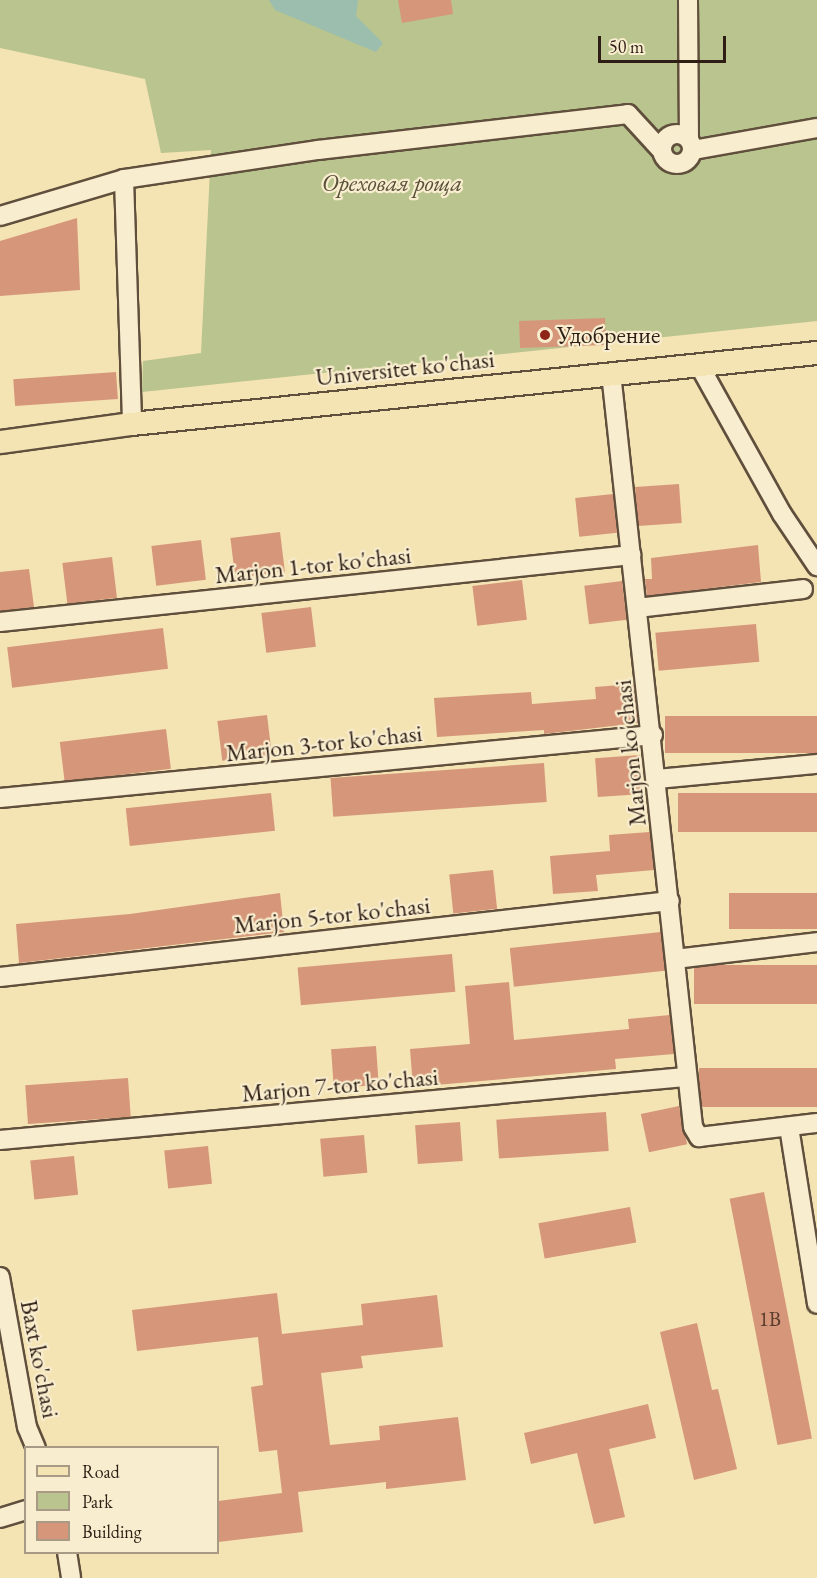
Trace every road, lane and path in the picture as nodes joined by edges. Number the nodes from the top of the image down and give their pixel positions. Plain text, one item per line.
1 (688, 0) edge
2 (817, 128) edge
3 (691, 144) junction
4 (124, 179) junction
5 (0, 216) edge
6 (817, 353) edge
7 (699, 365) junction
8 (611, 373) junction
9 (132, 424) junction
10 (0, 442) edge
11 (809, 543) edge
12 (631, 555) junction
13 (817, 566) edge
14 (803, 589) dead end
15 (637, 608) junction
16 (0, 622) edge
17 (653, 735) junction
18 (817, 764) edge
19 (657, 778) junction
20 (0, 798) edge
21 (670, 901) junction
22 (817, 942) edge
23 (675, 959) junction
24 (0, 976) edge
25 (685, 1077) junction
26 (817, 1123) edge
27 (789, 1127) junction
28 (0, 1140) edge
29 (814, 1264) edge
30 (0, 1278) edge
31 (817, 1304) edge
32 (35, 1446) edge
33 (24, 1511) edge
34 (0, 1518) edge
35 (67, 1554) edge
36 (71, 1578) edge

1 - 3 street
2 - 3 street
3 - 4 street
4 - 5 street
4 - 9 street
6 - 7 main road, Universitet ko'chasi
7 - 8 main road, Universitet ko'chasi
7 - 11 street
8 - 9 main road, Universitet ko'chasi
8 - 12 street, Marjon ko'chasi
9 - 10 main road, Universitet ko'chasi
11 - 13 street
12 - 15 street, Marjon ko'chasi
12 - 16 street, Marjon 1-tor ko'chasi
14 - 15 street
15 - 17 street, Marjon ko'chasi
17 - 19 street, Marjon ko'chasi
17 - 20 street, Marjon 3-tor ko'chasi
18 - 19 street
19 - 21 street, Marjon ko'chasi
21 - 23 street, Marjon ko'chasi
21 - 24 street, Marjon 5-tor ko'chasi
22 - 23 street
23 - 25 street, Marjon ko'chasi
25 - 27 street, Marjon ko'chasi
25 - 28 street, Marjon 7-tor ko'chasi
26 - 27 street
27 - 29 street
29 - 31 street
30 - 32 street, Baxt ko'chasi
33 - 34 street
35 - 36 street

